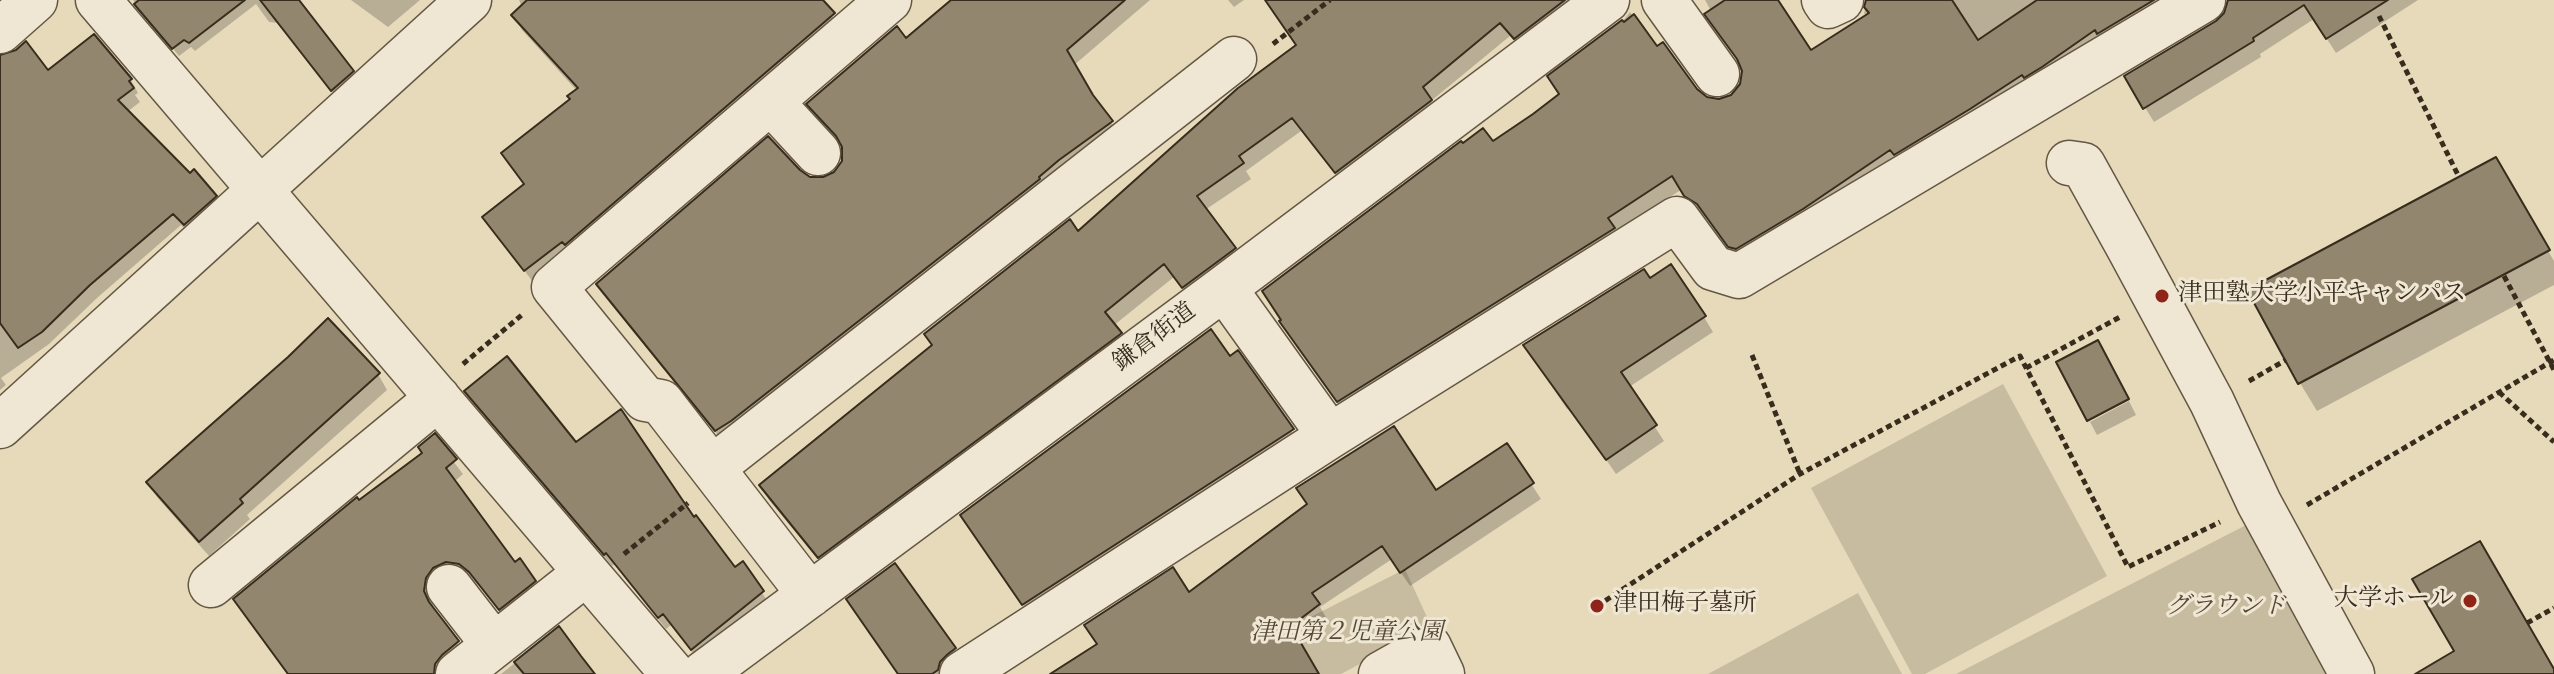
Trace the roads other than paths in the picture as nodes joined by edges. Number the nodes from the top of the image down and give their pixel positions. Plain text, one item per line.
1 (35, 0) edge
2 (98, 0) edge
3 (469, 0) edge
4 (889, 0) edge
5 (1664, 0) edge
6 (1824, 0) edge
7 (1841, 0) edge
8 (2203, 0) edge
9 (1591, 5) edge
10 (0, 31) edge
11 (1234, 59) road end
12 (1717, 74) dead end
13 (771, 102) junction
14 (818, 153) dead end
15 (2069, 163) dead end
16 (261, 189) junction
17 (1224, 288) junction
18 (434, 394) junction
19 (0, 426) edge
20 (1330, 436) junction
21 (716, 473) junction
22 (589, 576) junction
23 (211, 585) dead end
24 (449, 587) dead end
25 (810, 595) junction
26 (494, 645) junction
27 (458, 674) edge
28 (673, 674) edge
29 (703, 674) edge
30 (962, 674) edge
31 (1381, 674) edge
32 (1442, 674) edge
33 (2352, 674) edge

1 - 10 street
2 - 16 street
3 - 16 street
4 - 13 street
5 - 12 street
6 - 7 street
8 - 20 street
9 - 17 street, 鎌倉街道
11 - 21 street
13 - 14 street
13 - 21 street
15 - 33 street
16 - 18 street
16 - 19 street
17 - 20 street
17 - 25 street, 鎌倉街道
18 - 22 street
18 - 23 street
20 - 30 street
21 - 25 street
22 - 26 street
22 - 28 street
24 - 26 street
25 - 29 street, 鎌倉街道
26 - 27 street
31 - 32 street

